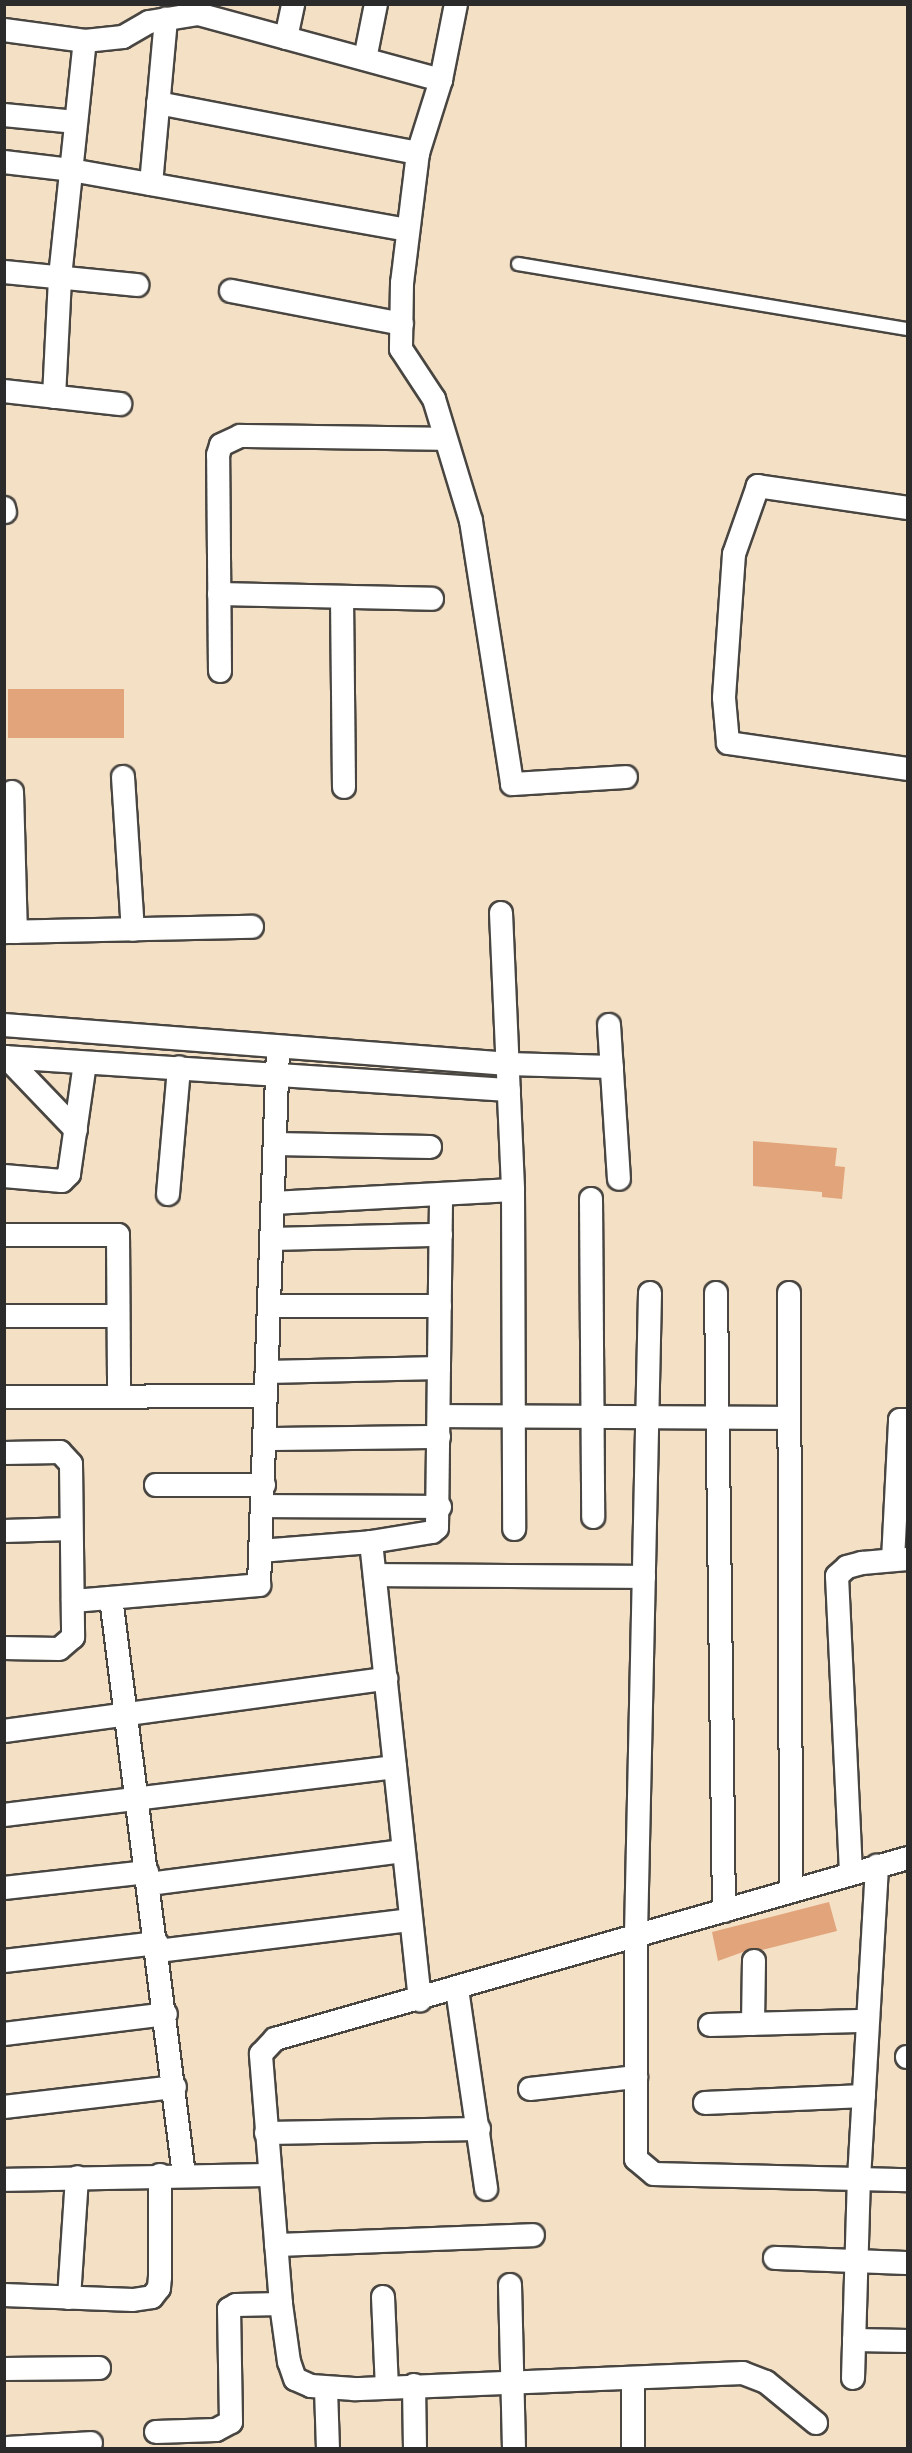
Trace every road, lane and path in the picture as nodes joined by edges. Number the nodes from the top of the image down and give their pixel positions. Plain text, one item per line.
1 (293, 4) edge
2 (376, 4) edge
3 (456, 4) edge
4 (156, 15) edge
5 (4, 30) edge
6 (286, 38) junction
7 (85, 41) junction
8 (365, 59) junction
9 (441, 80) junction
10 (158, 103) junction
11 (4, 115) edge
12 (76, 122) junction
13 (417, 153) junction
14 (4, 162) edge
15 (71, 170) junction
16 (150, 184) junction
17 (408, 230) junction
18 (518, 264) dead end
19 (4, 272) edge
20 (60, 277) junction
21 (138, 285) dead end
22 (231, 291) dead end
23 (402, 324) junction
24 (908, 329) edge
25 (4, 392) edge
26 (54, 397) junction
27 (120, 404) dead end
28 (445, 439) junction
29 (908, 508) edge
30 (219, 594) junction
31 (342, 597) junction
32 (432, 598) dead end
33 (220, 671) dead end
34 (908, 769) edge
35 (123, 777) dead end
36 (626, 777) dead end
37 (344, 787) dead end
38 (12, 792) dead end
39 (501, 913) dead end
40 (252, 927) dead end
41 (133, 930) junction
42 (10, 932) edge
43 (4, 1025) edge
44 (609, 1025) dead end
45 (278, 1048) junction
46 (5, 1057) edge
47 (85, 1063) junction
48 (508, 1064) junction
49 (179, 1067) junction
50 (612, 1067) junction
51 (277, 1076) junction
52 (509, 1090) junction
53 (76, 1130) junction
54 (275, 1144) junction
55 (430, 1147) dead end
56 (4, 1176) edge
57 (619, 1179) dead end
58 (513, 1190) junction
59 (168, 1194) dead end
60 (441, 1194) junction
61 (591, 1199) dead end
62 (273, 1203) junction
63 (4, 1235) edge
64 (441, 1235) junction
65 (272, 1239) junction
66 (650, 1293) dead end
67 (716, 1293) dead end
68 (789, 1293) dead end
69 (269, 1306) junction
70 (440, 1306) junction
71 (4, 1316) edge
72 (117, 1316) junction
73 (440, 1368) junction
74 (267, 1372) junction
75 (119, 1396) junction
76 (266, 1396) junction
77 (4, 1397) edge
78 (517, 1417) junction
79 (590, 1417) junction
80 (648, 1417) junction
81 (718, 1417) junction
82 (789, 1418) junction
83 (908, 1420) edge
84 (439, 1427) junction
85 (265, 1439) junction
86 (4, 1453) edge
87 (156, 1485) dead end
88 (264, 1495) junction
89 (440, 1507) junction
90 (593, 1517) dead end
91 (71, 1529) junction
92 (514, 1529) dead end
93 (4, 1531) edge
94 (371, 1542) junction
95 (261, 1551) junction
96 (900, 1559) edge
97 (375, 1575) junction
98 (644, 1577) junction
99 (111, 1598) junction
100 (73, 1601) junction
101 (4, 1648) edge
102 (386, 1679) junction
103 (127, 1714) junction
104 (4, 1731) edge
105 (395, 1767) junction
106 (138, 1799) junction
107 (4, 1815) edge
108 (403, 1851) junction
109 (908, 1857) edge
110 (877, 1866) junction
111 (851, 1873) junction
112 (148, 1878) junction
113 (4, 1888) edge
114 (791, 1889) junction
115 (724, 1911) junction
116 (409, 1920) junction
117 (636, 1936) junction
118 (157, 1947) junction
119 (4, 1961) edge
120 (754, 1961) dead end
121 (457, 1989) junction
122 (420, 2000) junction
123 (166, 2014) junction
124 (868, 2021) junction
125 (753, 2024) junction
126 (710, 2025) dead end
127 (4, 2034) edge
128 (636, 2077) junction
129 (175, 2087) junction
130 (530, 2089) dead end
131 (864, 2096) junction
132 (705, 2103) dead end
133 (4, 2107) edge
134 (478, 2129) junction
135 (266, 2133) junction
136 (160, 2175) junction
137 (184, 2175) junction
138 (270, 2175) junction
139 (77, 2177) junction
140 (859, 2179) junction
141 (4, 2180) edge
142 (908, 2180) edge
143 (486, 2189) dead end
144 (532, 2235) dead end
145 (276, 2245) junction
146 (775, 2258) dead end
147 (856, 2262) junction
148 (908, 2264) edge
149 (510, 2285) dead end
150 (4, 2295) edge
151 (383, 2297) dead end
152 (69, 2298) junction
153 (281, 2304) junction
154 (854, 2340) junction
155 (908, 2341) edge
156 (99, 2368) dead end
157 (4, 2369) edge
158 (853, 2378) dead end
159 (633, 2379) junction
160 (513, 2382) junction
161 (414, 2385) junction
162 (387, 2387) junction
163 (326, 2389) junction
164 (816, 2423) dead end
165 (156, 2432) dead end
166 (91, 2443) dead end
167 (8, 2448) edge
168 (328, 2448) edge
169 (415, 2448) edge
170 (514, 2448) edge
171 (633, 2448) edge

1 - 6 street
2 - 8 street
3 - 9 street
4 - 6 street
4 - 7 street
4 - 10 street
5 - 7 street
6 - 8 street
7 - 12 street
8 - 9 street
9 - 13 street
10 - 13 street
10 - 16 street
11 - 12 street
12 - 15 street
13 - 17 street
14 - 15 street
15 - 16 street
15 - 20 street
16 - 17 street
17 - 23 street
18 - 24 lane
19 - 20 street
20 - 21 street
20 - 26 street
22 - 23 street
23 - 28 street
25 - 26 street
26 - 27 street
28 - 30 street
28 - 36 street
29 - 34 street
30 - 31 street
30 - 33 street
31 - 32 street
31 - 37 street
35 - 41 street
38 - 42 street
39 - 48 street
40 - 41 street
41 - 42 street
43 - 45 street
44 - 50 street
45 - 48 street
45 - 51 street
46 - 47 street
46 - 53 street
47 - 49 street
47 - 53 street
48 - 50 street
48 - 52 street
49 - 51 street
49 - 59 street
50 - 57 street
51 - 52 street
51 - 54 street
52 - 58 street
53 - 56 street
54 - 55 street
54 - 62 street
58 - 60 street
58 - 78 street
60 - 62 street
60 - 64 street
61 - 79 street
62 - 65 street
63 - 72 street
64 - 65 street
64 - 70 street
65 - 69 street
66 - 80 street
67 - 81 street
68 - 82 street
69 - 70 street
69 - 74 street
70 - 73 street
71 - 72 street
72 - 75 street
73 - 74 street
73 - 84 street
74 - 76 street
75 - 76 street
75 - 77 street
76 - 85 street
78 - 79 street
78 - 84 street
78 - 92 street
79 - 80 street
79 - 90 street
80 - 81 street
80 - 98 street
81 - 82 street
81 - 115 street
82 - 114 street
83 - 96 street
84 - 85 street
84 - 89 street
85 - 88 street
86 - 91 street
87 - 88 street
88 - 89 street
88 - 95 street
89 - 94 street
91 - 93 street
91 - 100 street
94 - 95 street
94 - 97 street
95 - 99 street
96 - 111 street
97 - 98 street
97 - 102 street
98 - 117 street
99 - 100 street
99 - 103 street
100 - 101 street
102 - 103 street
102 - 105 street
103 - 104 street
103 - 106 street
105 - 106 street
105 - 108 street
106 - 107 street
106 - 112 street
108 - 112 street
108 - 116 street
109 - 110 street
110 - 111 street
110 - 124 street
111 - 114 street
112 - 113 street
112 - 118 street
114 - 115 street
115 - 117 street
116 - 118 street
116 - 122 street
117 - 121 street
117 - 128 street
118 - 119 street
118 - 123 street
120 - 125 street
121 - 122 street
121 - 134 street
122 - 135 street
123 - 127 street
123 - 129 street
124 - 125 street
124 - 131 street
125 - 126 street
128 - 130 street
128 - 140 street
129 - 133 street
129 - 137 street
131 - 132 street
131 - 140 street
134 - 135 street
134 - 143 street
135 - 138 street
136 - 137 street
136 - 139 street
136 - 152 street
137 - 138 street
138 - 145 street
139 - 141 street
139 - 152 street
140 - 142 street
140 - 147 street
144 - 145 street
145 - 153 street
146 - 147 street
147 - 148 street
147 - 154 street
149 - 160 street
150 - 152 street
151 - 162 street
153 - 163 street
153 - 165 street
154 - 155 street
154 - 158 street
156 - 157 street
159 - 160 street
159 - 164 street
159 - 171 street
160 - 161 street
160 - 170 street
161 - 162 street
161 - 169 street
162 - 163 street
163 - 168 street
166 - 167 street

